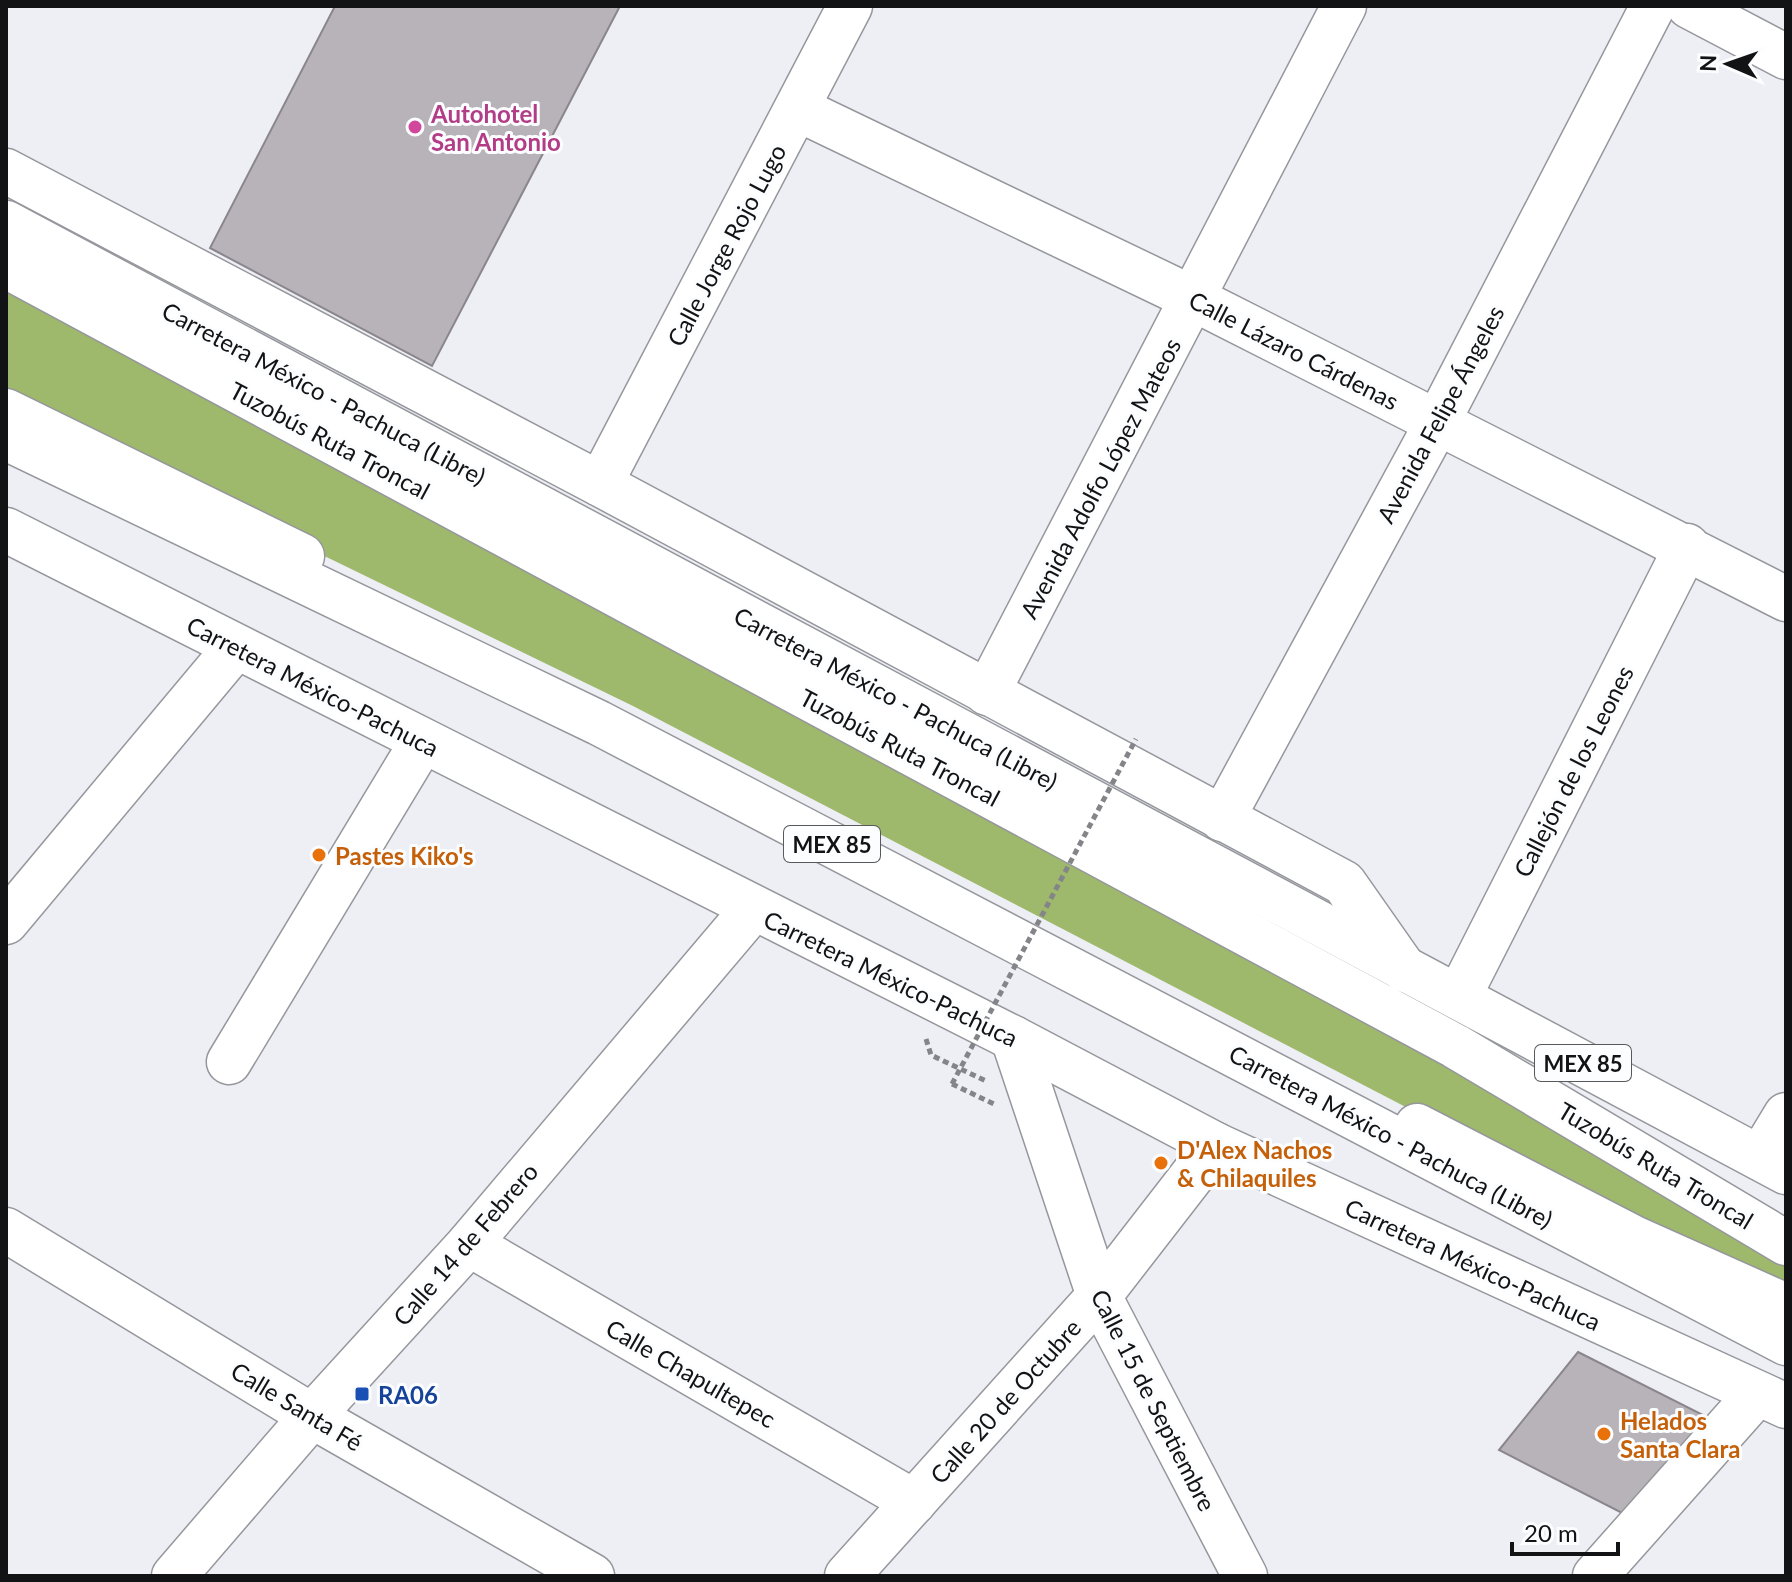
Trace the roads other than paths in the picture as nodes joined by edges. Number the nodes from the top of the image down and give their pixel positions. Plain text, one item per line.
1 (850, 6) edge
2 (1344, 6) edge
3 (1653, 6) edge
4 (1689, 6) edge
5 (1786, 57) edge
6 (798, 109) junction
7 (6, 171) edge
8 (6, 223) edge
9 (6, 266) edge
10 (1194, 299) junction
11 (6, 411) edge
12 (1437, 423) junction
13 (6, 438) edge
14 (600, 484) junction
15 (10, 538) edge
16 (1687, 546) junction
17 (1786, 599) edge
18 (236, 647) junction
19 (987, 693) junction
20 (422, 742) junction
21 (1222, 819) junction
22 (753, 909) junction
23 (6, 922) edge
24 (1405, 970) junction
25 (1459, 996) junction
26 (1013, 1038) junction
27 (1455, 1046) junction
28 (229, 1062) dead end
29 (1786, 1115) edge
30 (1216, 1145) junction
31 (1773, 1165) edge
32 (1786, 1224) edge
33 (6, 1230) edge
34 (1786, 1243) edge
35 (469, 1244) junction
36 (1099, 1296) junction
37 (1786, 1306) edge
38 (1786, 1343) edge
39 (1771, 1400) edge
40 (312, 1416) junction
41 (914, 1502) junction
42 (174, 1576) edge
43 (592, 1576) edge
44 (847, 1576) edge
45 (1245, 1576) edge
46 (1595, 1576) edge

1 - 6 main road, Calle Jorge Rojo Lugo
2 - 10 main road, Avenida Adolfo López Mateos
3 - 12 main road, Avenida Felipe Ángeles
4 - 5 main road
6 - 10 main road, Calle Lázaro Cárdenas
6 - 14 main road, Calle Jorge Rojo Lugo
7 - 14 main road
8 - 24 main road, Carretera México - Pachuca (Libre) / MEX 85
9 - 27 main road, Tuzobús Ruta Troncal
10 - 12 main road, Calle Lázaro Cárdenas
10 - 19 main road, Avenida Adolfo López Mateos
11 - 37 main road
12 - 16 main road, Calle Lázaro Cárdenas
12 - 21 main road, Avenida Felipe Ángeles
13 - 38 main road, Carretera México - Pachuca (Libre) / MEX 85
14 - 19 main road
15 - 18 main road, Carretera México-Pachuca
16 - 17 main road, Calle Lázaro Cárdenas
16 - 25 main road, Callejón de los Leones
18 - 20 main road, Carretera México-Pachuca
18 - 23 main road
19 - 21 main road
20 - 22 main road, Carretera México-Pachuca
20 - 28 main road
21 - 24 main road
22 - 26 main road, Carretera México-Pachuca
22 - 35 main road, Calle 14 de Febrero
24 - 25 main road, Carretera México - Pachuca (Libre) / MEX 85
25 - 31 main road, Carretera México - Pachuca (Libre) / MEX 85
26 - 30 main road, Carretera México-Pachuca
26 - 36 main road, Calle 15 de Septiembre
27 - 32 main road
27 - 34 main road, Tuzobús Ruta Troncal
29 - 31 main road
30 - 36 main road, Calle 20 de Octubre
30 - 39 main road, Carretera México-Pachuca
33 - 40 main road, Calle Santa Fé
35 - 40 main road, Calle 14 de Febrero
35 - 41 main road, Calle Chapultepec
36 - 41 main road, Calle 20 de Octubre
36 - 45 main road, Calle 15 de Septiembre
39 - 46 main road
40 - 42 main road, Calle 14 de Febrero
40 - 43 main road, Calle Santa Fé
41 - 44 main road, Calle 20 de Octubre

